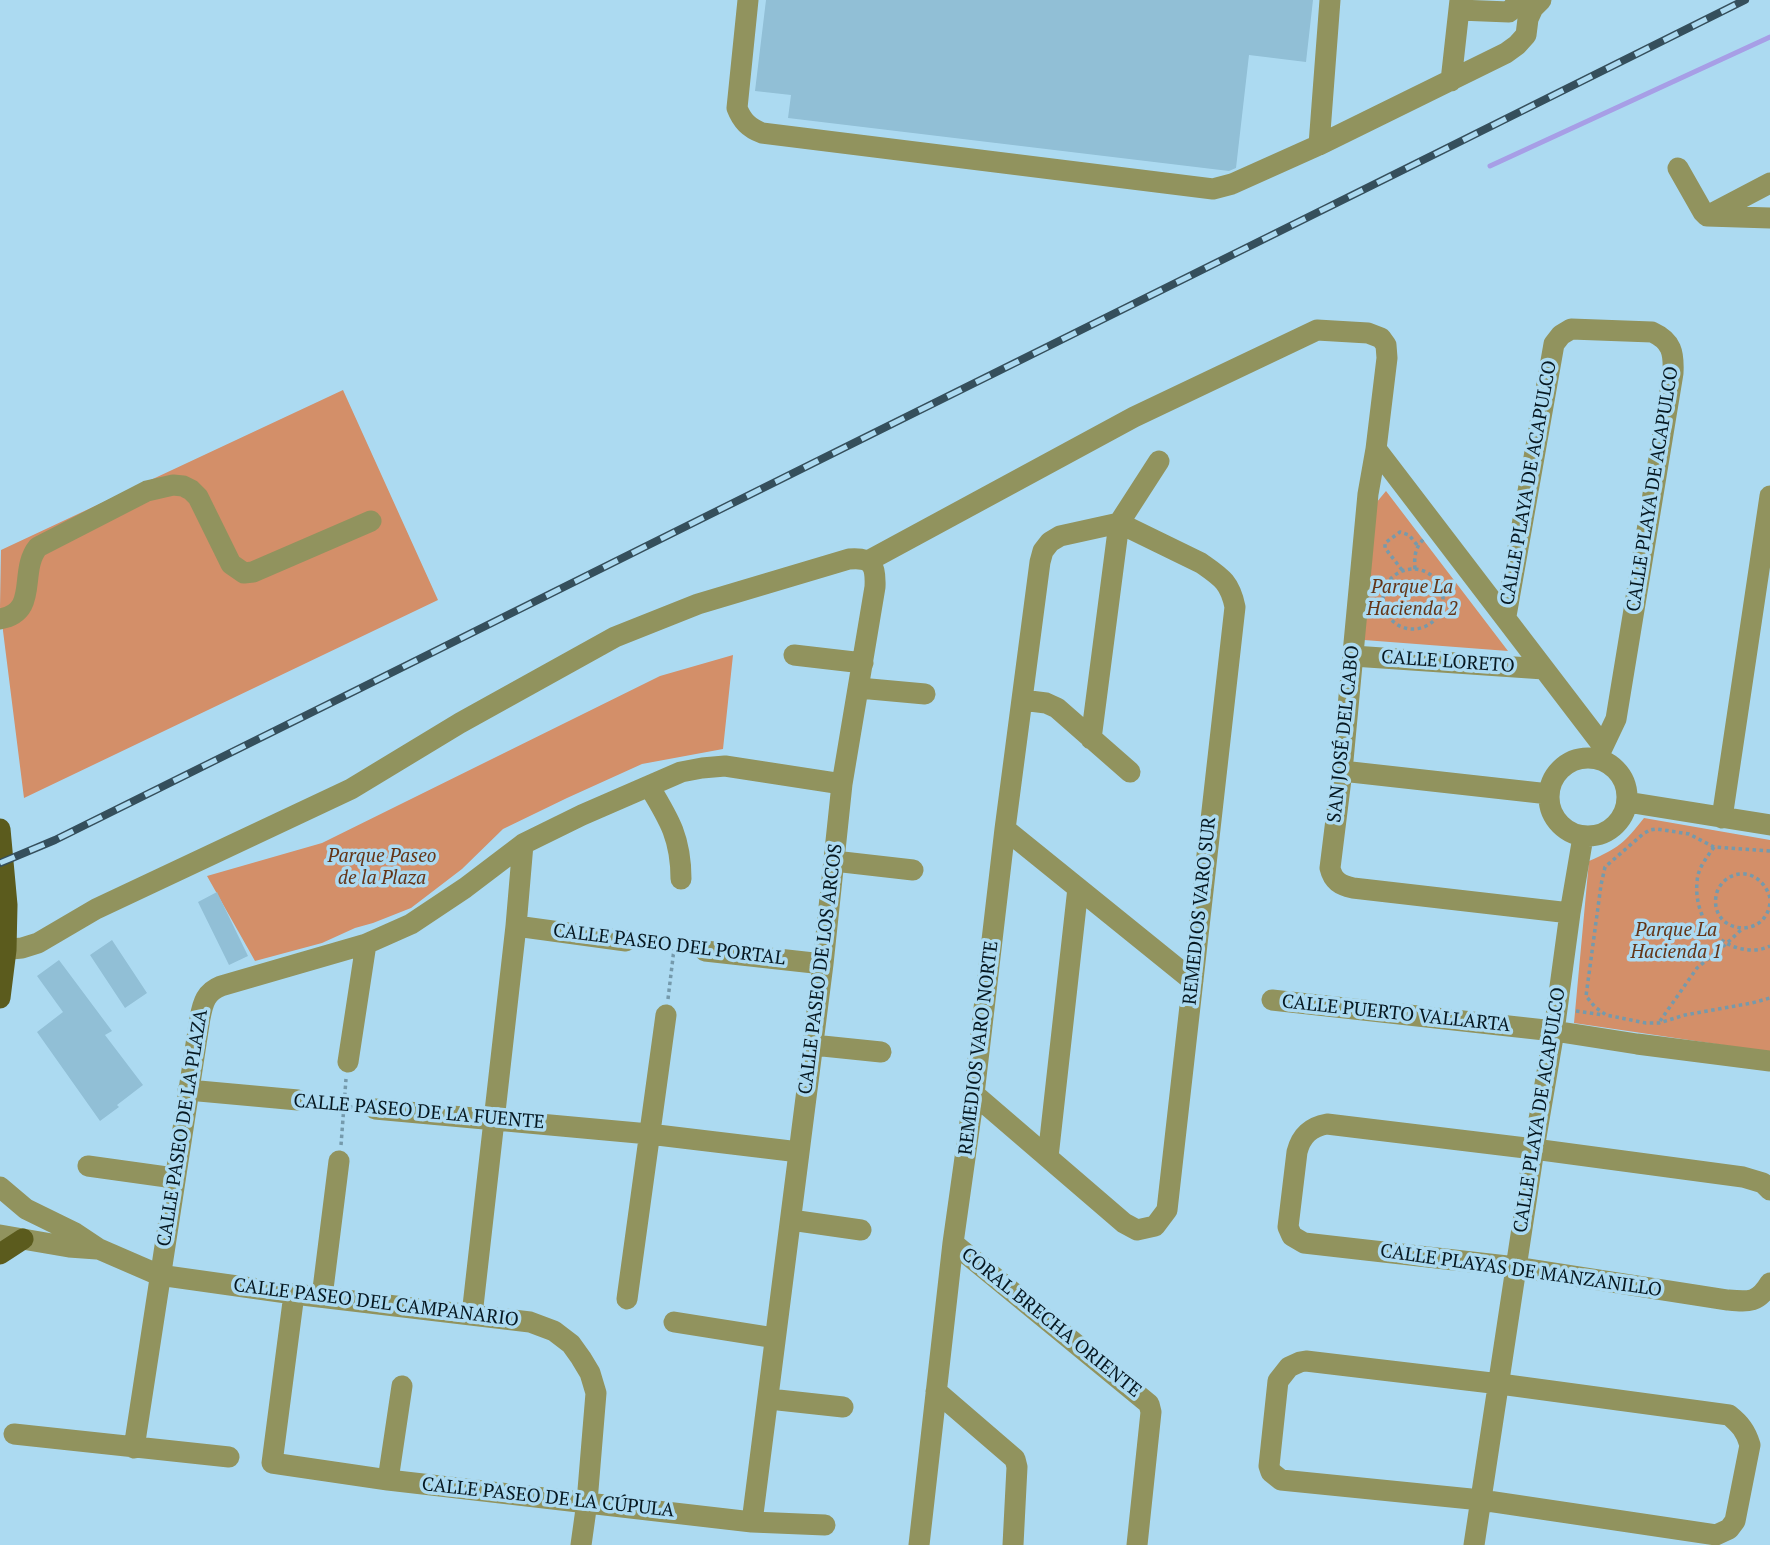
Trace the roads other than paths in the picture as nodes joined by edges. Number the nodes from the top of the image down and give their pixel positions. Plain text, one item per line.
1 (748, 0) edge
2 (1330, 0) edge
3 (1529, 2) edge
4 (1460, 5) edge
5 (1451, 81) junction
6 (1319, 145) junction
7 (1678, 168) dead end
8 (1770, 183) edge
9 (1707, 216) junction
10 (1770, 218) edge
11 (1376, 449) junction
12 (1159, 461) dead end
13 (1770, 496) edge
14 (371, 521) dead end
15 (1119, 523) junction
16 (859, 560) junction
17 (1506, 617) junction
18 (0, 619) edge
19 (794, 655) dead end
20 (1353, 656) junction
21 (863, 663) junction
22 (1544, 669) junction
23 (859, 688) junction
24 (925, 694) dead end
25 (1021, 700) junction
26 (1091, 739) junction
27 (1600, 752) junction
28 (1342, 771) junction
29 (1130, 772) dead end
30 (842, 784) junction
31 (649, 786) junction
32 (1549, 794) junction
33 (1627, 803) junction
34 (1722, 818) junction
35 (1770, 825) edge
36 (0, 829) edge
37 (1005, 829) junction
38 (1583, 837) junction
39 (523, 844) junction
40 (834, 861) junction
41 (913, 870) dead end
42 (681, 879) dead end
43 (1078, 888) junction
44 (1570, 913) junction
45 (516, 926) junction
46 (626, 941) road end
47 (366, 944) junction
48 (3, 950) edge
49 (705, 951) road end
50 (823, 964) junction
51 (1193, 981) junction
52 (0, 998) edge
53 (1272, 1000) dead end
54 (666, 1015) road end
55 (1554, 1031) junction
56 (813, 1045) junction
57 (881, 1052) dead end
58 (1770, 1061) edge
59 (348, 1062) road end
60 (188, 1090) junction
61 (974, 1094) junction
62 (298, 1100) road end
63 (375, 1109) road end
64 (494, 1119) junction
65 (649, 1134) junction
66 (1534, 1149) junction
67 (799, 1152) junction
68 (1048, 1157) junction
69 (340, 1161) road end
70 (88, 1166) dead end
71 (174, 1178) junction
72 (0, 1187) edge
73 (1770, 1190) edge
74 (791, 1220) junction
75 (861, 1230) dead end
76 (0, 1235) edge
77 (23, 1239) junction
78 (953, 1243) junction
79 (99, 1249) junction
80 (0, 1254) edge
81 (1516, 1266) junction
82 (159, 1275) junction
83 (1770, 1283) edge
84 (294, 1294) junction
85 (322, 1297) junction
86 (627, 1299) dead end
87 (472, 1315) junction
88 (674, 1322) dead end
89 (775, 1338) junction
90 (1500, 1384) junction
91 (401, 1386) dead end
92 (936, 1391) junction
93 (769, 1399) junction
94 (843, 1407) dead end
95 (14, 1434) dead end
96 (134, 1448) junction
97 (229, 1457) dead end
98 (388, 1480) junction
99 (1481, 1500) junction
100 (587, 1502) junction
101 (752, 1522) junction
102 (825, 1525) dead end
103 (581, 1545) edge
104 (919, 1545) edge
105 (1013, 1545) edge
106 (1137, 1545) edge
107 (1474, 1545) edge

1 - 6 street
2 - 6 street
3 - 4 street
3 - 5 street
4 - 5 street
5 - 6 street
7 - 9 street
8 - 9 street
9 - 10 street
11 - 16 street, SAN JOSÉ DEL CABO
11 - 17 street
11 - 20 street, SAN JOSÉ DEL CABO
12 - 15 street
13 - 34 street
14 - 18 street
15 - 25 street, REMEDIOS VARO NORTE
15 - 26 street
15 - 51 street, REMEDIOS VARO SUR
16 - 21 street, CALLE PASEO DE LOS ARCOS
16 - 48 street
17 - 22 street
17 - 27 street, CALLE PLAYA DE ACAPULCO
19 - 21 street
20 - 22 street, CALLE LORETO
20 - 28 street, SAN JOSÉ DEL CABO
21 - 23 street, CALLE PASEO DE LOS ARCOS
22 - 27 street
23 - 24 street
23 - 30 street, CALLE PASEO DE LOS ARCOS
25 - 26 street
25 - 37 street, REMEDIOS VARO NORTE
26 - 29 street
27 - 32 street
27 - 33 street
28 - 32 street
28 - 44 street, SAN JOSÉ DEL CABO
30 - 31 street, CALLE PASEO DE LA PLAZA
30 - 40 street, CALLE PASEO DE LOS ARCOS
31 - 39 street, CALLE PASEO DE LA PLAZA
31 - 42 street
32 - 38 street
33 - 34 street
33 - 38 street
34 - 35 street
36 - 48 main road
37 - 43 street
37 - 61 street, REMEDIOS VARO NORTE
38 - 44 street, CALLE PLAYA DE ACAPULCO
39 - 45 street
39 - 47 street, CALLE PASEO DE LA PLAZA
40 - 41 street
40 - 50 street, CALLE PASEO DE LOS ARCOS
43 - 51 street
43 - 68 street
44 - 55 street, CALLE PLAYA DE ACAPULCO
45 - 46 street, CALLE PASEO DEL PORTAL
45 - 64 street
47 - 59 street
47 - 60 street, CALLE PASEO DE LA PLAZA
48 - 52 main road
49 - 50 street, CALLE PASEO DEL PORTAL
50 - 56 street, CALLE PASEO DE LOS ARCOS
51 - 68 street, REMEDIOS VARO SUR
53 - 55 street, CALLE PUERTO VALLARTA
54 - 65 street
55 - 58 street, CALLE PUERTO VALLARTA
55 - 66 street, CALLE PLAYA DE ACAPULCO
56 - 57 street
56 - 67 street, CALLE PASEO DE LOS ARCOS
60 - 62 street, CALLE PASEO DE LA FUENTE
60 - 71 street, CALLE PASEO DE LA PLAZA
61 - 68 street
61 - 78 street, REMEDIOS VARO NORTE
63 - 64 street, CALLE PASEO DE LA FUENTE
64 - 65 street, CALLE PASEO DE LA FUENTE
64 - 87 street
65 - 67 street, CALLE PASEO DE LA FUENTE
65 - 86 street
66 - 73 street
66 - 81 street, CALLE PLAYA DE ACAPULCO
66 - 81 street, CALLE PLAYAS DE MANZANILLO
67 - 74 street, CALLE PASEO DE LOS ARCOS
69 - 85 street
70 - 71 street
71 - 82 street, CALLE PASEO DE LA PLAZA
72 - 79 street
74 - 75 street
74 - 89 street, CALLE PASEO DE LOS ARCOS
76 - 77 street
77 - 79 street
77 - 80 main road
78 - 92 street, REMEDIOS VARO NORTE
78 - 106 street, CORAL BRECHA ORIENTE
79 - 82 street, CALLE PASEO DEL CAMPANARIO
81 - 83 street, CALLE PLAYAS DE MANZANILLO
81 - 90 street, CALLE PLAYA DE ACAPULCO
82 - 84 street, CALLE PASEO DEL CAMPANARIO
82 - 96 street, CALLE PASEO DE LA PLAZA
84 - 85 street, CALLE PASEO DEL CAMPANARIO
84 - 98 street, CALLE PASEO DE LA CÚPULA
85 - 87 street, CALLE PASEO DEL CAMPANARIO
87 - 100 street, CALLE PASEO DEL CAMPANARIO
88 - 89 street
89 - 93 street, CALLE PASEO DE LOS ARCOS
90 - 99 street, CALLE PLAYA DE ACAPULCO
90 - 99 street
90 - 99 street
91 - 98 street
92 - 104 street, REMEDIOS VARO NORTE
92 - 105 street
93 - 94 street
93 - 101 street, CALLE PASEO DE LOS ARCOS
95 - 96 street
96 - 97 street
98 - 100 street, CALLE PASEO DE LA CÚPULA
99 - 107 street, CALLE PLAYA DE ACAPULCO
100 - 101 street, CALLE PASEO DE LA CÚPULA
100 - 103 street, CALLE PASEO DEL CAMPANARIO
101 - 102 street, CALLE PASEO DE LA CÚPULA

